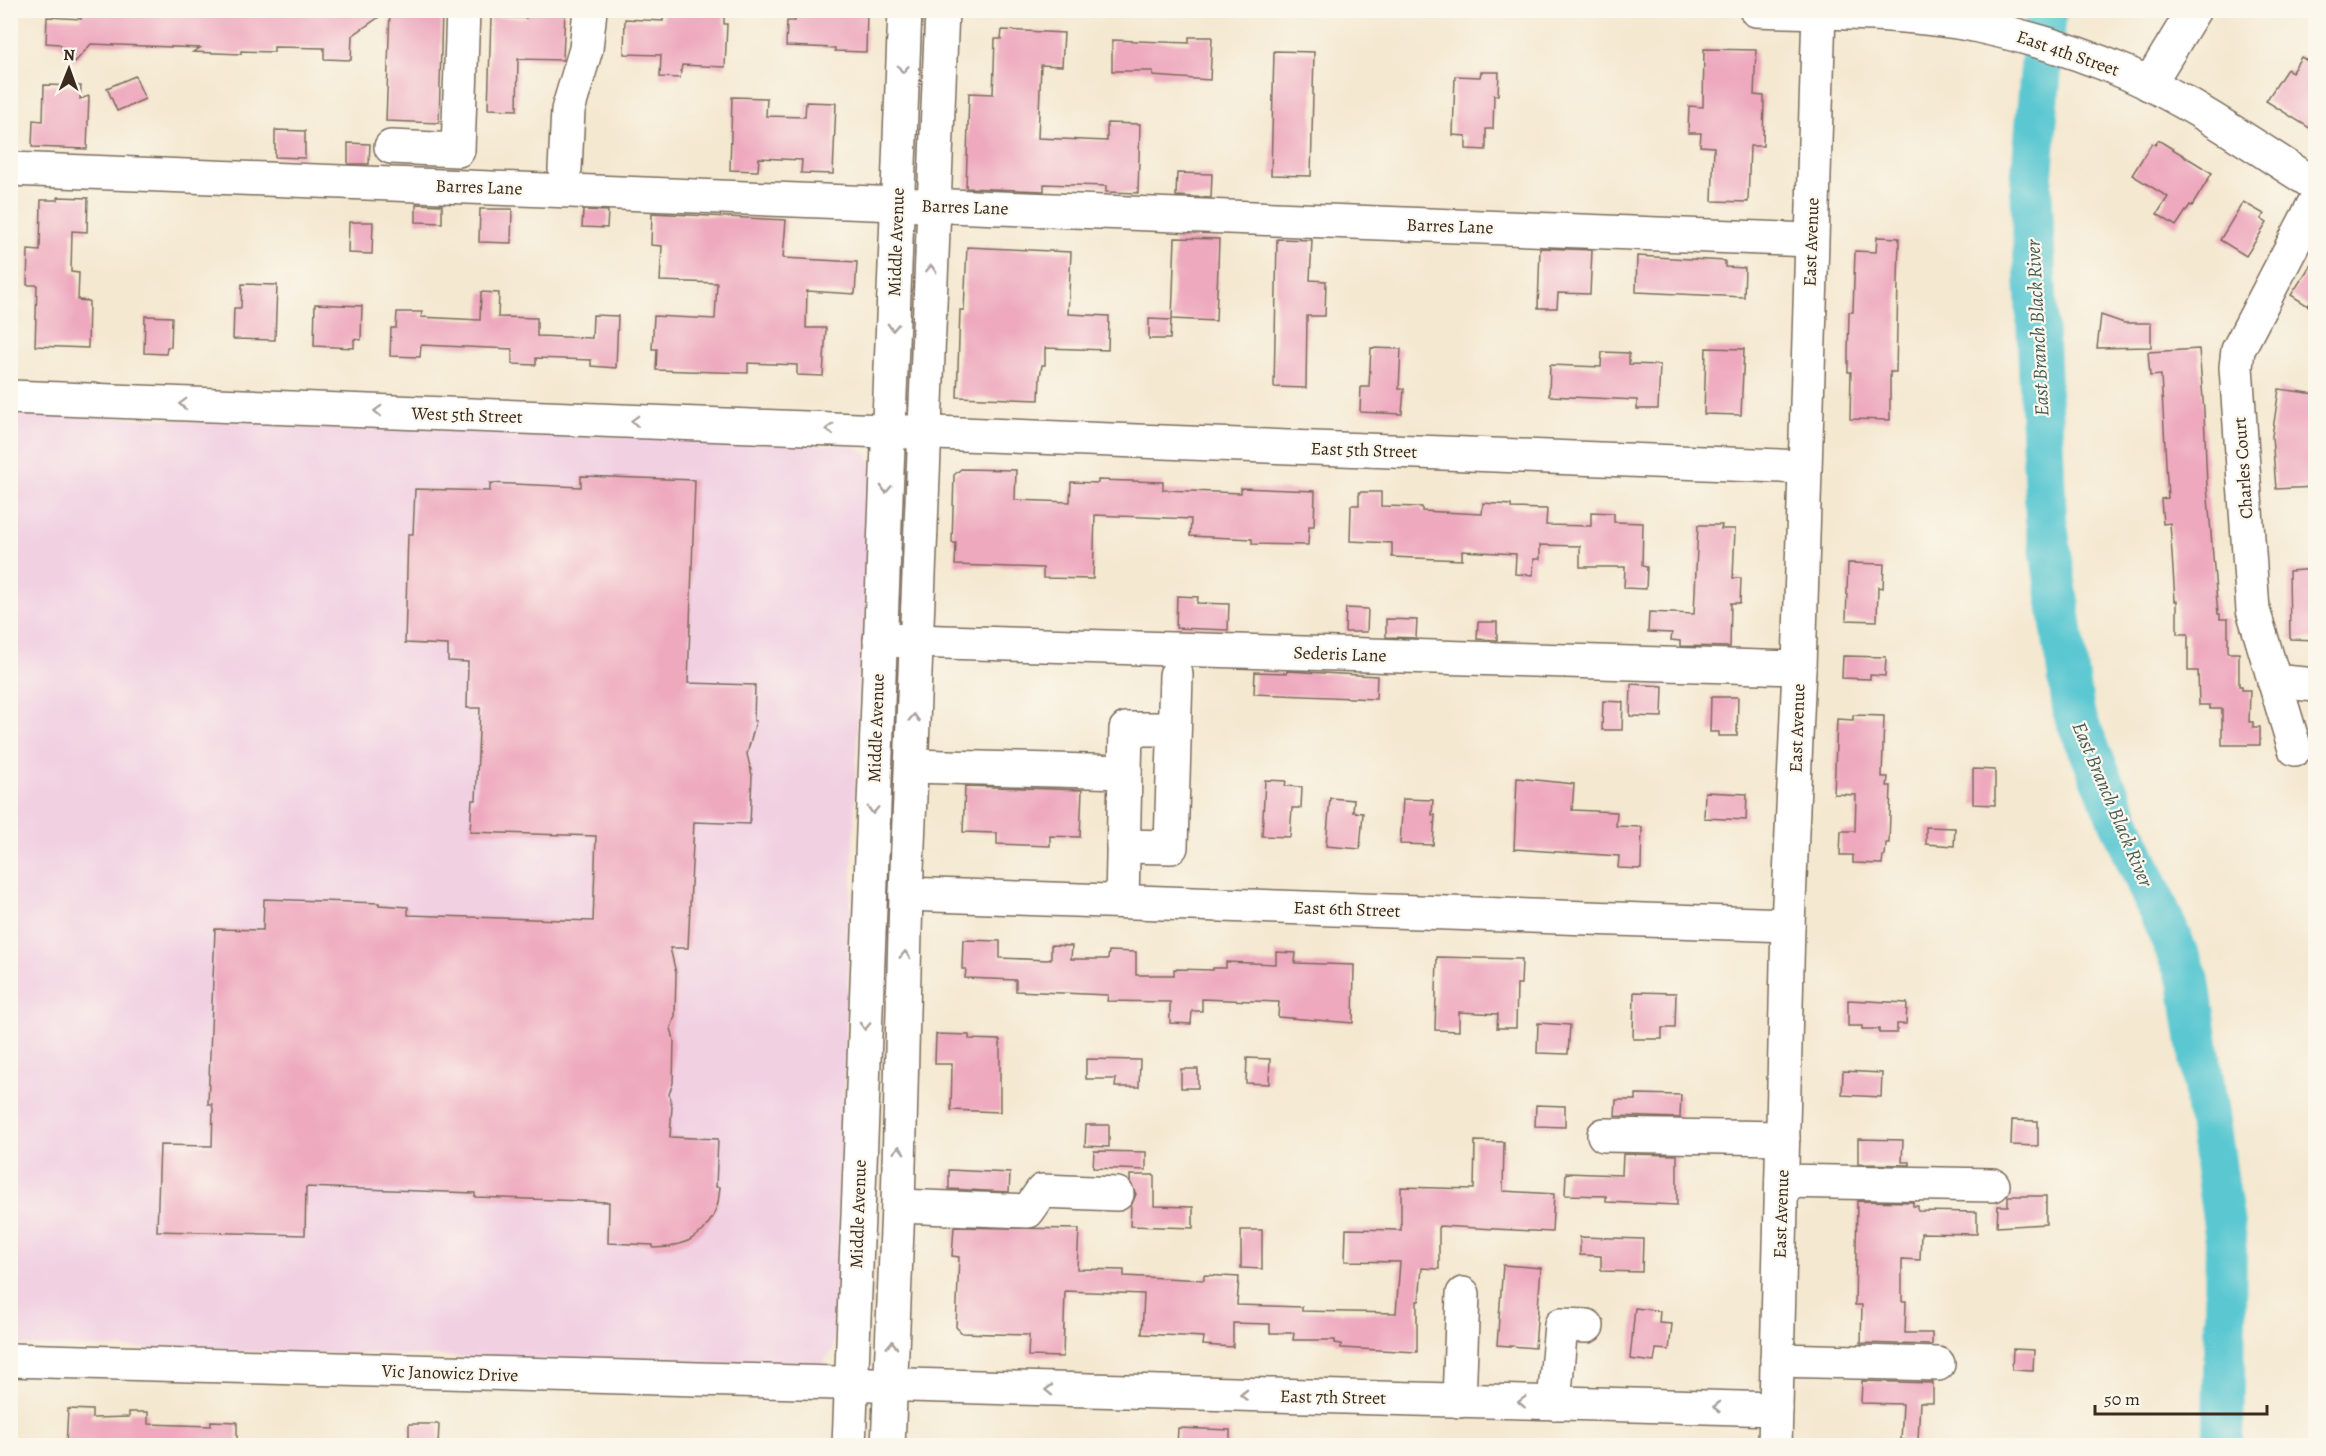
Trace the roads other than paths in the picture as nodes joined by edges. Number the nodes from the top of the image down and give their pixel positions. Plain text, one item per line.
1 (463, 10) edge
2 (590, 10) edge
3 (905, 10) edge
4 (942, 10) edge
5 (1756, 10) edge
6 (2194, 10) edge
7 (1819, 12) edge
8 (1908, 15) edge
9 (2138, 79) junction
10 (391, 147) dead end
11 (10, 169) edge
12 (565, 169) dead end
13 (2316, 184) edge
14 (2316, 200) edge
15 (897, 204) junction
16 (933, 206) junction
17 (1811, 240) junction
18 (10, 397) edge
19 (889, 431) junction
20 (924, 432) junction
21 (1804, 467) junction
22 (880, 640) junction
23 (917, 642) junction
24 (1799, 668) junction
25 (1176, 675) dead end
26 (2274, 681) junction
27 (2316, 685) edge
28 (1174, 729) junction
29 (2295, 749) dead end
30 (912, 766) junction
31 (1125, 772) junction
32 (1124, 846) junction
33 (906, 894) junction
34 (1122, 901) junction
35 (1788, 925) junction
36 (1604, 1135) dead end
37 (1783, 1138) junction
38 (1782, 1181) junction
39 (1993, 1185) dead end
40 (1116, 1194) dead end
41 (898, 1206) junction
42 (1463, 1294) dead end
43 (1587, 1326) dead end
44 (10, 1360) edge
45 (1777, 1360) junction
46 (1938, 1364) dead end
47 (851, 1384) junction
48 (890, 1386) junction
49 (1459, 1401) junction
50 (1554, 1403) junction
51 (1776, 1409) junction
52 (849, 1446) edge
53 (888, 1446) edge
54 (1775, 1446) edge

1 - 10 street
2 - 12 street
3 -> 15 street, Middle Avenue
4 - 16 street, Middle Avenue
5 - 7 street, East 4th Street
6 - 9 street
7 - 8 street, East 4th Street
7 - 17 street, East Avenue
8 - 9 street, East 4th Street
9 - 13 street, East 4th Street
11 - 15 street, Barres Lane
14 - 26 street, Charles Court
15 - 16 street, Barres Lane
15 -> 19 street, Middle Avenue
16 - 17 street, Barres Lane
20 -> 16 street, Middle Avenue
17 - 21 street, East Avenue
19 -> 18 street, West 5th Street
19 - 20 street, West 5th Street
19 -> 22 street, Middle Avenue
20 - 21 street, East 5th Street
20 - 23 street, Middle Avenue
21 - 24 street, East Avenue
22 - 23 street, Sederis Lane
22 -> 47 street, Middle Avenue
23 - 24 street, Sederis Lane
30 -> 23 street, Middle Avenue
24 - 35 street, East Avenue
25 - 28 street
26 - 27 street
26 - 29 street, Charles Court
28 - 31 street
28 - 32 street
30 - 31 street
30 - 33 street, Middle Avenue
31 - 32 street
32 - 34 street
33 - 34 street, East 6th Street
41 -> 33 street, Middle Avenue
34 - 35 street, East 6th Street
35 - 37 street, East Avenue
36 - 37 street
37 - 38 street, East Avenue
38 - 39 street
38 - 45 street, East Avenue
40 - 41 street
48 -> 41 street, Middle Avenue
42 - 49 street
43 - 50 street
44 - 47 street, Vic Janowicz Drive
45 - 46 street
45 - 51 street, East Avenue
47 - 48 street, Vic Janowicz Drive
47 - 52 street, Middle Avenue
49 -> 48 street, East 7th Street
48 - 53 street, Middle Avenue
50 -> 49 street, East 7th Street
51 -> 50 street, East 7th Street
51 - 54 street, East Avenue

